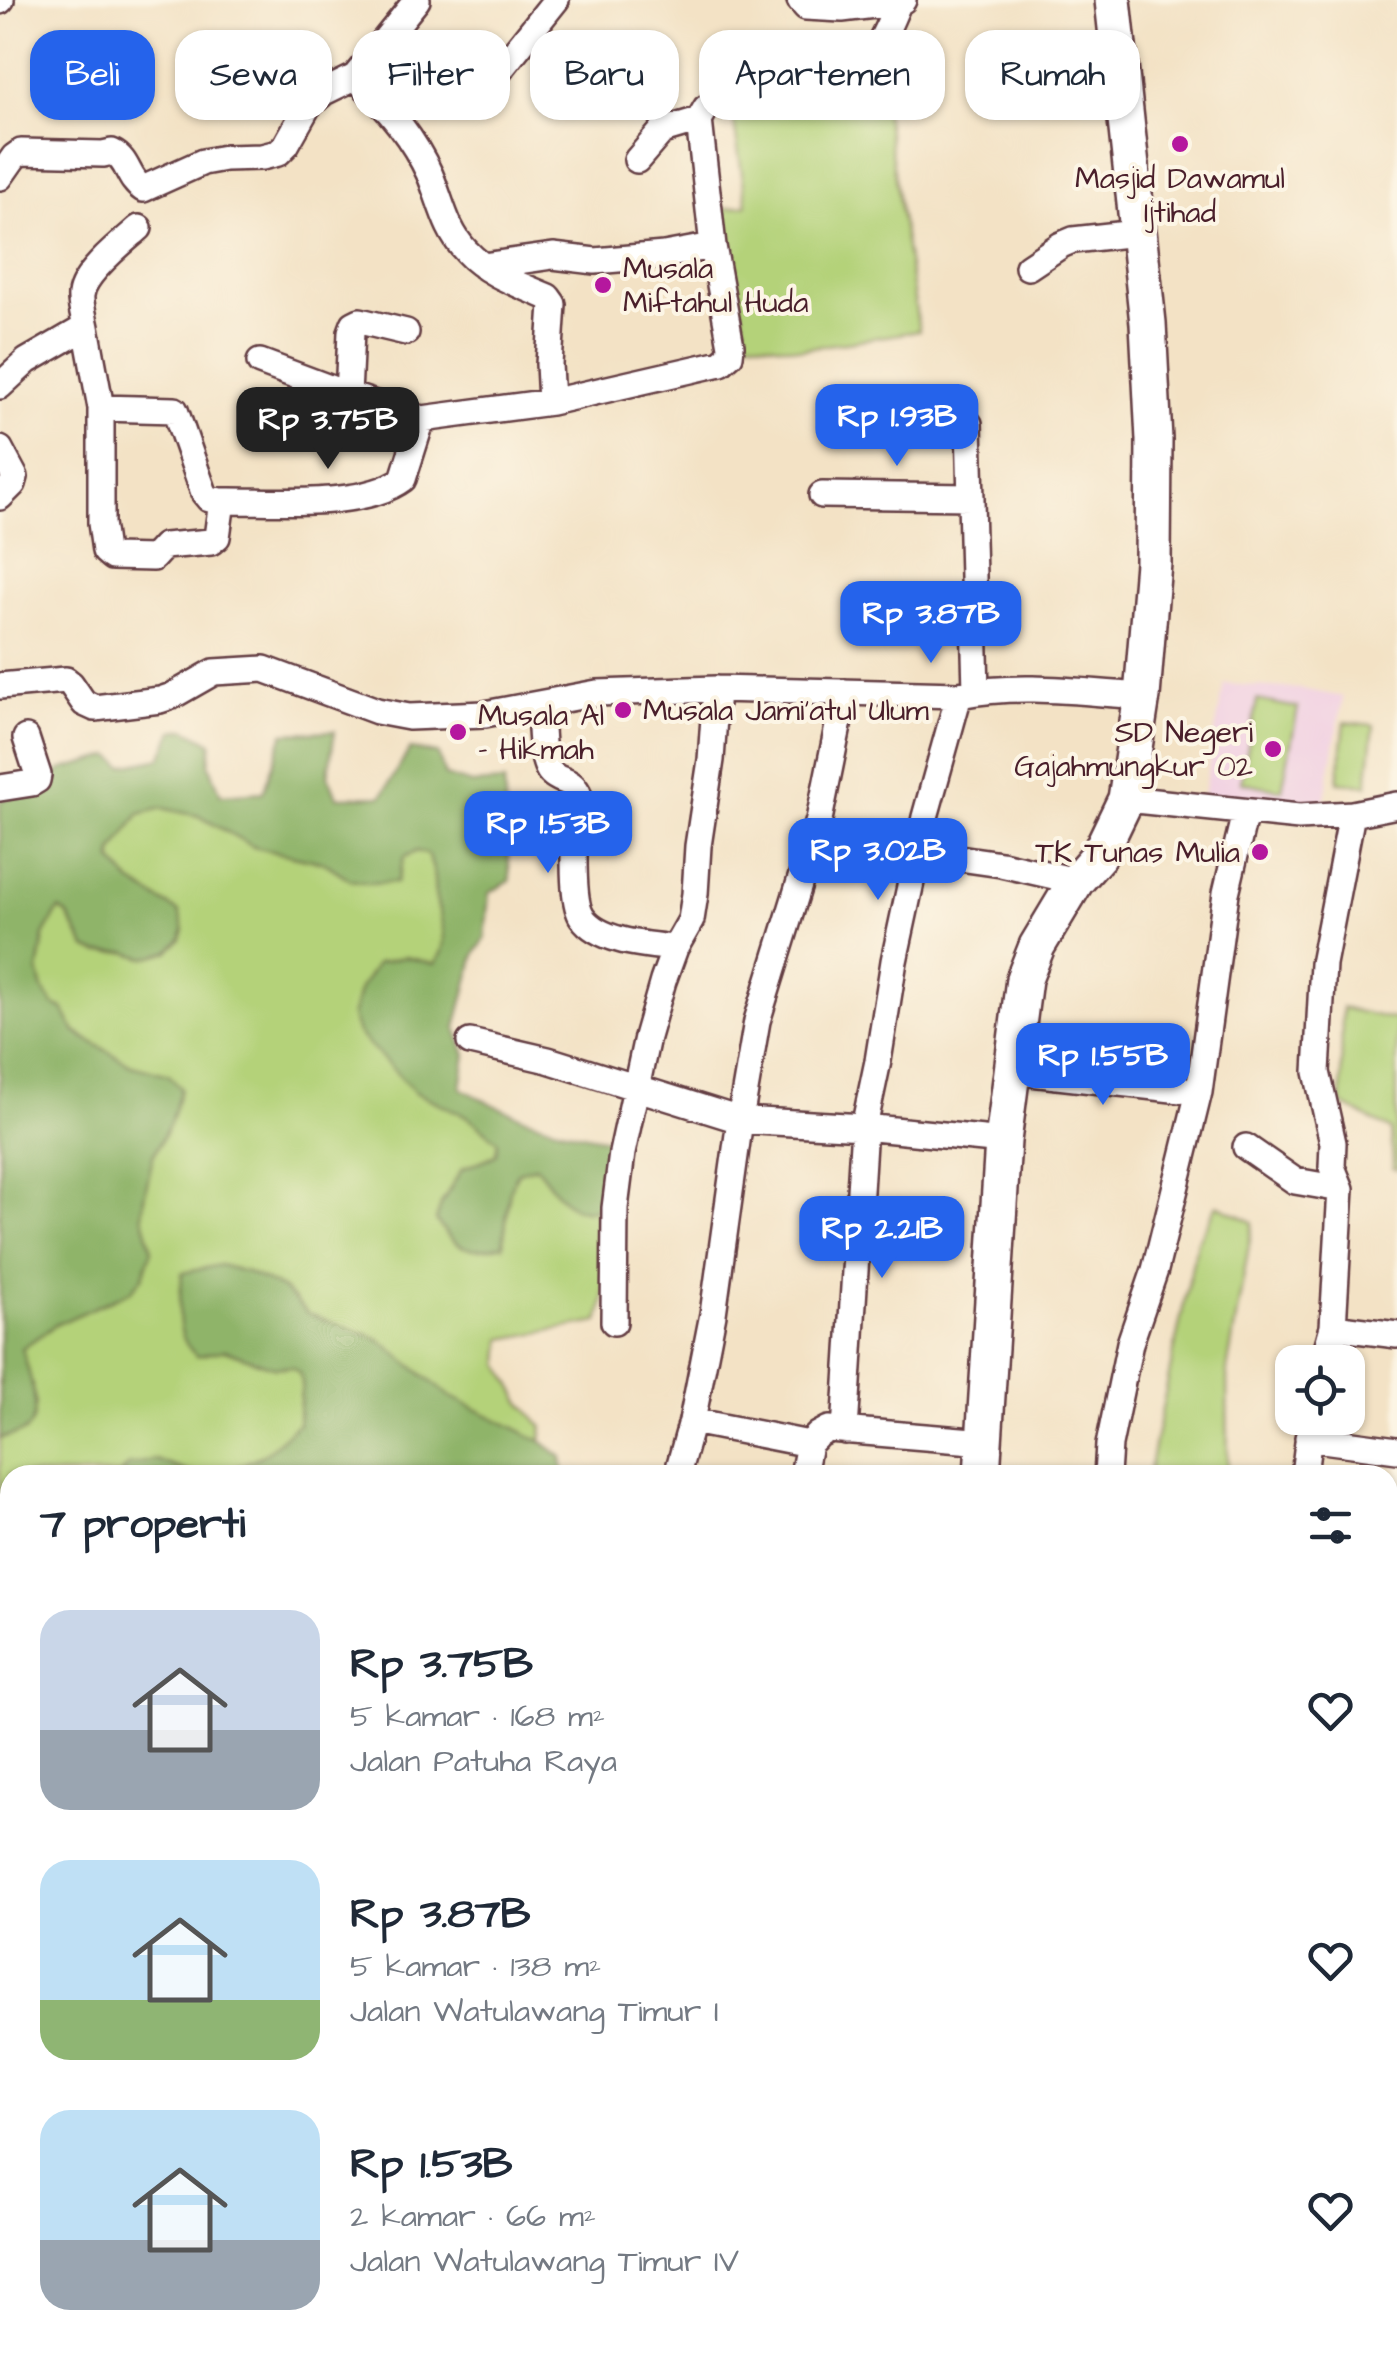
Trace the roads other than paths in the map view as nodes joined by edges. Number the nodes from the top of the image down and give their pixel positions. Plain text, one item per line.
1 (417, 0) edge
2 (556, 0) edge
3 (800, 0) edge
4 (1113, 0) edge
5 (901, 1) edge
6 (393, 30) edge
7 (510, 58) edge
8 (352, 78) edge
9 (396, 120) edge
10 (698, 120) junction
11 (637, 160) dead end
12 (0, 177) edge
13 (139, 228) dead end
14 (1136, 233) junction
15 (713, 246) junction
16 (483, 266) junction
17 (1028, 267) dead end
18 (86, 327) junction
19 (406, 332) dead end
20 (260, 362) dead end
21 (0, 386) edge
22 (348, 395) junction
23 (551, 402) junction
24 (101, 408) junction
25 (422, 419) junction
26 (969, 424) dead end
27 (0, 449) edge
28 (822, 495) dead end
29 (0, 497) edge
30 (971, 497) junction
31 (222, 501) junction
32 (0, 686) edge
33 (716, 689) junction
34 (844, 692) junction
35 (967, 693) junction
36 (1142, 696) junction
37 (540, 705) junction
38 (26, 738) dead end
39 (0, 788) edge
40 (1126, 798) junction
41 (1397, 804) edge
42 (1245, 813) junction
43 (1352, 814) junction
44 (918, 852) junction
45 (1076, 881) junction
46 (675, 948) junction
47 (470, 1042) dead end
48 (1013, 1071) junction
49 (637, 1087) junction
50 (1199, 1092) junction
51 (740, 1120) junction
52 (864, 1127) junction
53 (1004, 1141) junction
54 (1246, 1147) dead end
55 (1341, 1189) junction
56 (614, 1322) dead end
57 (1332, 1327) junction
58 (1397, 1335) edge
59 (1328, 1345) edge
60 (692, 1421) junction
61 (845, 1431) junction
62 (1309, 1435) edge
63 (1338, 1435) edge
64 (810, 1444) junction
65 (1397, 1450) edge
66 (984, 1458) edge
67 (680, 1465) edge
68 (805, 1465) edge
69 (1108, 1465) edge
70 (1305, 1465) edge

1 - 6 street
2 - 7 street
3 - 5 street
4 - 14 main road
5 - 10 street
8 - 12 street
9 - 16 street
10 - 11 street
10 - 15 street
13 - 18 street
14 - 17 street
14 - 36 main road
15 - 16 street
15 - 23 street
16 - 23 street
18 - 21 street
18 - 24 street
19 - 22 street
20 - 22 street
22 - 25 street
23 - 25 street
24 - 31 street
24 - 31 street
25 - 31 street
26 - 30 street
27 - 29 street
28 - 30 street
30 - 35 street
32 - 37 street
33 - 34 street
33 - 37 street
33 - 46 street
34 - 35 street
34 - 51 street
35 - 36 street
35 - 44 street
36 - 40 main road
37 - 46 street
38 - 39 street
40 - 42 street
40 - 45 main road
41 - 43 street
42 - 43 street
42 - 50 street
43 - 55 street
44 - 45 street
44 - 52 street
45 - 48 main road
46 - 49 street
47 - 49 street
48 - 50 street
48 - 53 main road
49 - 51 street
49 - 56 street
50 - 69 street
51 - 52 street
51 - 60 street
52 - 53 street
52 - 61 street
53 - 66 main road
54 - 55 street
55 - 57 street
57 - 58 street
57 - 59 street
60 - 64 street
60 - 67 street
61 - 64 street
61 - 66 street
62 - 70 street
63 - 65 street
64 - 68 street

